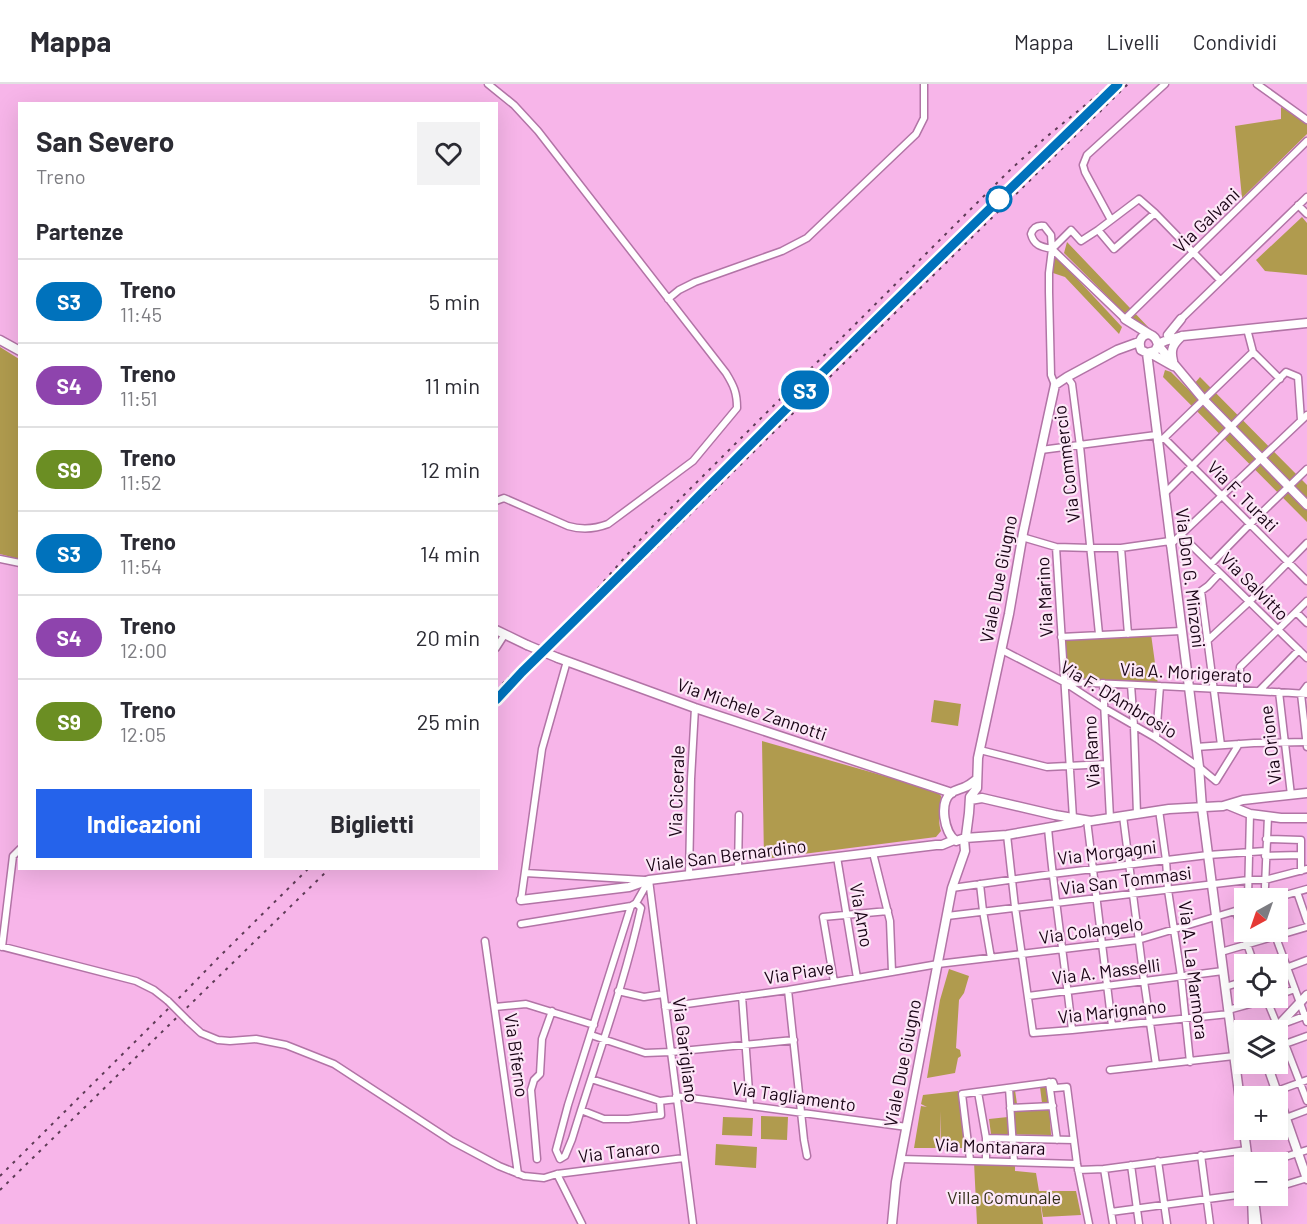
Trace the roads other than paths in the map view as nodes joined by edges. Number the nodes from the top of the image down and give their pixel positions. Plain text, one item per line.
1 (488, 84) edge
2 (924, 84) edge
3 (1165, 84) edge
4 (1257, 84) edge
5 (1307, 120) edge
6 (1307, 141) edge
7 (1307, 196) edge
8 (1298, 205) junction
9 (1155, 213) junction
10 (1307, 214) edge
11 (1111, 220) junction
12 (1098, 230) junction
13 (1052, 249) junction
14 (1194, 252) junction
15 (1221, 279) junction
16 (668, 299) junction
17 (1125, 319) junction
18 (1181, 319) junction
19 (1307, 323) edge
20 (1247, 329) junction
21 (1150, 334) junction
22 (1168, 335) junction
23 (1182, 336) junction
24 (0, 340) edge
25 (1140, 341) junction
26 (1158, 344) junction
27 (18, 350) edge
28 (1117, 350) junction
29 (1253, 352) junction
30 (1147, 353) junction
31 (1176, 367) junction
32 (1067, 376) junction
33 (1280, 379) junction
34 (1055, 385) junction
35 (1204, 400) junction
36 (1307, 415) edge
37 (1301, 420) junction
38 (1231, 428) junction
39 (1159, 438) junction
40 (1080, 446) junction
41 (1041, 450) junction
42 (1262, 458) junction
43 (1192, 467) junction
44 (1307, 469) edge
45 (1289, 486) junction
46 (1164, 494) junction
47 (1222, 496) junction
48 (498, 500) edge
49 (1307, 505) edge
50 (1250, 524) junction
51 (1181, 535) junction
52 (1022, 537) junction
53 (1170, 543) junction
54 (1307, 543) edge
55 (1056, 546) junction
56 (1120, 548) junction
57 (1091, 549) junction
58 (0, 558) edge
59 (18, 562) edge
60 (1288, 562) junction
61 (1211, 564) junction
62 (1220, 573) junction
63 (1307, 581) edge
64 (1307, 601) edge
65 (1249, 602) junction
66 (1296, 612) junction
67 (1307, 623) edge
68 (1278, 630) junction
69 (1181, 631) junction
70 (501, 632) edge
71 (1099, 634) junction
72 (1128, 634) junction
73 (1061, 636) junction
74 (1208, 641) junction
75 (1002, 650) junction
76 (1299, 650) junction
77 (1307, 658) edge
78 (563, 660) junction
79 (1064, 682) junction
80 (1103, 684) junction
81 (1131, 685) junction
82 (1160, 686) junction
83 (1307, 686) edge
84 (1213, 687) junction
85 (1188, 688) junction
86 (1240, 689) junction
87 (1259, 691) junction
88 (1279, 692) junction
89 (1304, 694) edge
90 (694, 708) junction
91 (1104, 708) junction
92 (1134, 726) junction
93 (1156, 738) junction
94 (1307, 742) edge
95 (1284, 743) junction
96 (1239, 744) junction
97 (1221, 745) junction
98 (1196, 747) junction
99 (1307, 747) edge
100 (980, 750) junction
101 (1107, 764) junction
102 (1069, 767) junction
103 (1198, 767) junction
104 (977, 779) junction
105 (937, 788) junction
106 (955, 791) junction
107 (1307, 793) edge
108 (1291, 795) junction
109 (970, 799) junction
110 (946, 803) junction
111 (1228, 805) junction
112 (1202, 808) junction
113 (1159, 810) junction
114 (1137, 814) junction
115 (1250, 814) junction
116 (739, 815) dead end
117 (1123, 816) junction
118 (1268, 816) junction
119 (1073, 818) junction
120 (1110, 818) junction
121 (1307, 818) edge
122 (1088, 820) junction
123 (1047, 828) junction
124 (1007, 835) junction
125 (957, 838) junction
126 (1266, 839) junction
127 (18, 851) edge
128 (1248, 851) junction
129 (873, 853) junction
130 (1265, 854) junction
131 (1208, 855) junction
132 (1301, 855) junction
133 (837, 857) junction
134 (1166, 860) junction
135 (1130, 864) junction
136 (1093, 869) junction
137 (738, 870) junction
138 (1304, 870) edge
139 (525, 873) junction
140 (1052, 874) junction
141 (689, 876) junction
142 (1012, 879) junction
143 (649, 880) junction
144 (1248, 880) junction
145 (980, 884) junction
146 (1265, 884) junction
147 (1212, 885) junction
148 (952, 888) junction
149 (1248, 888) edge
150 (1307, 889) edge
151 (1168, 890) junction
152 (1297, 892) junction
153 (1133, 894) junction
154 (1288, 894) edge
155 (1097, 898) junction
156 (521, 900) joint
157 (1056, 903) junction
158 (634, 904) junction
159 (1015, 907) junction
160 (888, 910) junction
161 (983, 910) junction
162 (1234, 912) edge
163 (847, 915) junction
164 (947, 916) junction
165 (1216, 917) junction
166 (1307, 921) edge
167 (521, 924) dead end
168 (1307, 927) edge
169 (1174, 930) junction
170 (1288, 931) edge
171 (1138, 940) junction
172 (485, 941) dead end
173 (1246, 942) edge
174 (1255, 942) edge
175 (1102, 945) junction
176 (1247, 945) junction
177 (1, 946) edge
178 (1063, 950) junction
179 (1221, 952) junction
180 (1022, 954) junction
181 (1250, 954) edge
182 (992, 958) junction
183 (1307, 960) edge
184 (938, 964) junction
185 (1288, 968) edge
186 (1223, 971) junction
187 (1288, 971) edge
188 (892, 972) junction
189 (1181, 976) junction
190 (857, 978) junction
191 (1144, 981) junction
192 (834, 982) junction
193 (1234, 984) edge
194 (1107, 985) junction
195 (1225, 987) junction
196 (1295, 989) junction
197 (788, 990) junction
198 (618, 991) junction
199 (1068, 991) junction
200 (1288, 991) edge
201 (663, 994) junction
202 (1307, 995) edge
203 (742, 996) junction
204 (1028, 996) junction
205 (1300, 1002) junction
206 (495, 1007) junction
207 (665, 1007) junction
208 (1239, 1008) edge
209 (552, 1011) junction
210 (1228, 1012) junction
211 (1306, 1018) edge
212 (1185, 1019) junction
213 (1283, 1020) edge
214 (1150, 1022) junction
215 (1288, 1024) edge
216 (594, 1025) junction
217 (1112, 1026) junction
218 (1072, 1030) junction
219 (591, 1035) junction
220 (1307, 1035) edge
221 (603, 1039) junction
222 (794, 1040) junction
223 (1233, 1043) joint
224 (1288, 1043) edge
225 (746, 1044) junction
226 (1288, 1050) edge
227 (670, 1052) junction
228 (1234, 1056) joint
229 (1190, 1062) junction
230 (1156, 1065) junction
231 (1110, 1070) dead end
232 (591, 1079) junction
233 (1304, 1082) edge
234 (1049, 1083) junction
235 (1288, 1087) edge
236 (1009, 1088) junction
237 (978, 1092) junction
238 (677, 1097) junction
239 (660, 1101) junction
240 (1307, 1101) edge
241 (750, 1105) junction
242 (1053, 1107) junction
243 (1010, 1108) junction
244 (581, 1110) junction
245 (1307, 1110) edge
246 (802, 1112) junction
247 (1288, 1117) edge
248 (906, 1127) junction
249 (1288, 1129) edge
250 (986, 1138) junction
251 (1013, 1139) junction
252 (1057, 1140) junction
253 (1074, 1140) junction
254 (1246, 1140) edge
255 (1247, 1150) joint
256 (1302, 1151) edge
257 (1201, 1155) junction
258 (807, 1156) dead end
259 (684, 1158) junction
260 (537, 1159) dead end
261 (560, 1159) junction
262 (901, 1159) junction
263 (970, 1160) junction
264 (986, 1161) junction
265 (1158, 1161) junction
266 (1014, 1162) junction
267 (1131, 1165) junction
268 (1078, 1167) junction
269 (1104, 1169) junction
270 (518, 1174) junction
271 (557, 1174) junction
272 (1307, 1178) edge
273 (1288, 1184) edge
274 (1234, 1195) edge
275 (1207, 1199) junction
276 (1164, 1204) junction
277 (1252, 1206) edge
278 (1254, 1206) edge
279 (1137, 1208) junction
280 (1111, 1212) junction
281 (582, 1224) edge
282 (693, 1224) edge
283 (892, 1224) edge
284 (1089, 1224) edge
285 (1113, 1224) edge
286 (1139, 1224) edge
287 (1167, 1224) edge
288 (1210, 1224) edge
289 (1253, 1224) edge
290 (1258, 1224) edge

1 - 16 street
2 - 16 street
3 - 11 street
4 - 5 street
6 - 14 street, Via Galvani
7 - 8 street
8 - 10 street
8 - 15 street
9 - 11 street
9 - 12 street
9 - 14 street
11 - 12 street
12 - 13 street
13 - 17 street
13 - 34 street
14 - 15 street
14 - 17 street, Via Galvani
15 - 18 street
16 - 48 street
17 - 21 street
17 - 25 street
18 - 22 street
18 - 23 street
19 - 20 street
20 - 23 street
20 - 29 street
21 - 22 street
21 - 25 street
21 - 26 street
22 - 23 street
23 - 26 street
23 - 31 street
24 - 27 street
25 - 28 street
25 - 30 street
26 - 30 street
26 - 31 street
28 - 30 street
28 - 32 street
29 - 33 street
29 - 35 street
30 - 31 street
30 - 39 street, Via Don G. Minzoni
31 - 35 street
32 - 34 street
32 - 40 street, Via Commercio
33 - 37 street
33 - 38 street
34 - 41 street, Viale Due Giugno
35 - 38 street
35 - 39 street
36 - 37 street
37 - 42 street
38 - 42 street
38 - 43 street
39 - 40 street
39 - 43 street, Via F. Turati
39 - 46 street, Via Don G. Minzoni
40 - 41 street
40 - 57 street, Via Commercio
41 - 52 street, Viale Due Giugno
42 - 45 street
42 - 47 street
43 - 46 street
43 - 47 street, Via F. Turati
44 - 45 street
45 - 49 street
45 - 50 street
46 - 53 street, Via Don G. Minzoni
47 - 50 street, Via F. Turati
47 - 51 street
50 - 60 street, Via F. Turati
50 - 61 street
51 - 53 street
51 - 61 street, Via Salvitto
52 - 55 street
52 - 75 street, Viale Due Giugno
53 - 56 street
53 - 69 street, Via Don G. Minzoni
54 - 60 street
55 - 57 street
55 - 73 street, Via Marino
56 - 57 street
56 - 72 street
57 - 71 street, Via Commercio
58 - 59 street
60 - 63 street, Via F. Turati
60 - 65 street
61 - 62 street, Via Salvitto
62 - 65 street, Via Salvitto
62 - 74 street
64 - 66 street
65 - 68 street, Via Salvitto
65 - 74 street
66 - 67 street
66 - 68 street
68 - 76 street, Via Salvitto
68 - 86 street
69 - 72 street
69 - 85 street, Via Don G. Minzoni
70 - 78 street, Via Michele Zannotti, bridge
71 - 72 street
71 - 73 street
73 - 79 street, Via Marino
74 - 84 street
75 - 79 street, Via F. D'Ambrosio
75 - 100 street, Viale Due Giugno
76 - 77 street, Via Salvitto
76 - 87 street
78 - 90 street, Via Michele Zannotti
78 - 139 street
79 - 80 street, Via A. Morigerato
79 - 91 street, Via F. D'Ambrosio
79 - 102 street, Via Marino
80 - 81 street, Via A. Morigerato
80 - 91 street, Via Ramo
81 - 82 street, Via A. Morigerato
81 - 92 street
82 - 85 street, Via A. Morigerato
82 - 93 street
83 - 89 street
84 - 85 street, Via A. Morigerato
84 - 86 street, Via A. Morigerato
84 - 97 street
85 - 98 street, Via Don G. Minzoni
86 - 87 street, Via A. Morigerato
87 - 88 street, Via A. Morigerato
88 - 89 street, Via A. Morigerato
88 - 95 street, Via Orione
89 - 94 street
90 - 105 street, Via Michele Zannotti
90 - 141 street, Via Cicerale
91 - 92 street, Via F. D'Ambrosio
91 - 101 street, Via Ramo
92 - 93 street, Via F. D'Ambrosio
92 - 114 street
93 - 103 street, Via F. D'Ambrosio
94 - 95 street
94 - 99 street
95 - 96 street
95 - 108 street, Via Orione
96 - 97 street
96 - 103 street, Via F. D'Ambrosio
97 - 98 street
98 - 103 street, Via Don G. Minzoni
100 - 102 street
100 - 104 street, Viale Due Giugno
101 - 102 street
101 - 120 street, Via Ramo
102 - 119 street, Via Marino
103 - 112 street, Via Don G. Minzoni
104 - 106 street
104 - 109 street, Viale Due Giugno
105 - 106 street, Via Michele Zannotti
105 - 110 street
106 - 109 street, Via Michele Zannotti
106 - 110 street
107 - 108 street
108 - 111 street
109 - 119 street
109 - 125 street, Viale Due Giugno
110 - 125 street
111 - 112 street
111 - 115 street
112 - 113 street
112 - 131 street, Via Don G. Minzoni
113 - 114 street
113 - 134 street, Via A. La Marmora
114 - 117 street
115 - 118 street
115 - 128 street
116 - 137 street
117 - 120 street
117 - 135 street
118 - 121 street
118 - 126 street
119 - 122 street
120 - 122 street
122 - 123 street
122 - 136 street
123 - 124 street
123 - 140 street
124 - 125 street
124 - 142 street
125 - 129 street, Viale San Bernardino
125 - 148 street, Viale Due Giugno
126 - 130 street
126 - 132 street
127 - 177 street
128 - 130 street, Via Morgagni
128 - 131 street, Via Morgagni
128 - 144 street
129 - 133 street, Viale San Bernardino
129 - 160 street
130 - 132 street, Via Morgagni
130 - 146 street
131 - 134 street, Via Morgagni
131 - 147 street, Via Don G. Minzoni
132 - 138 street
133 - 137 street, Viale San Bernardino
133 - 163 street, Via Arno
134 - 135 street, Via Morgagni
134 - 151 street, Via A. La Marmora
135 - 136 street, Via Morgagni
135 - 153 street
136 - 140 street, Via Morgagni
136 - 155 street
137 - 141 street, Viale San Bernardino
138 - 146 street, Via San Tommasi
139 - 143 street
139 - 156 street
140 - 142 street, Via Morgagni
140 - 157 street
141 - 143 street, Viale San Bernardino
142 - 145 street, Via Morgagni
142 - 159 street
143 - 156 street, Viale San Bernardino
143 - 158 street
143 - 201 street, Via Garigliano
144 - 146 street, Via San Tommasi
144 - 147 street, Via San Tommasi
144 - 149 street
145 - 148 street, Via Morgagni
145 - 161 street
147 - 151 street, Via San Tommasi
147 - 165 street, Via Don G. Minzoni
148 - 164 street, Viale Due Giugno
150 - 152 street
151 - 153 street, Via San Tommasi
151 - 169 street, Via A. La Marmora
152 - 154 street
152 - 166 street
153 - 155 street, Via San Tommasi
153 - 171 street
155 - 157 street, Via San Tommasi
155 - 175 street
157 - 159 street, Via San Tommasi
157 - 178 street
158 - 167 street
158 - 198 street
158 - 216 street
159 - 161 street, Via San Tommasi
159 - 180 street
160 - 163 street
160 - 188 street
161 - 164 street, Via San Tommasi
161 - 182 street
162 - 165 street, Via Colangelo
163 - 190 street, Via Arno
163 - 192 street
164 - 184 street, Viale Due Giugno
165 - 169 street, Via Colangelo
165 - 179 street, Via Don G. Minzoni
168 - 170 street
169 - 171 street, Via Colangelo
169 - 189 street, Via A. La Marmora
171 - 175 street, Via Colangelo
171 - 191 street
172 - 206 street, Via Biferno
173 - 176 street
174 - 176 street
175 - 178 street, Via Colangelo
175 - 194 street
176 - 179 street
176 - 181 street
177 - 270 street, Via Tanaro, bridge
178 - 180 street, Via Colangelo
178 - 199 street
179 - 186 street, Via Don G. Minzoni
180 - 182 street, Via Colangelo
180 - 204 street
182 - 184 street, Via Colangelo
183 - 185 street
184 - 188 street, Via Piave
184 - 248 street, Viale Due Giugno
186 - 189 street, Via A. Masselli
186 - 195 street, Via Don G. Minzoni
187 - 196 street
188 - 190 street, Via Piave
189 - 191 street, Via A. Masselli
189 - 212 street, Via A. La Marmora
190 - 192 street, Via Piave
191 - 194 street, Via A. Masselli
191 - 214 street
192 - 197 street, Via Piave
193 - 195 street
194 - 199 street, Via A. Masselli
194 - 217 street
195 - 210 street, Via Don G. Minzoni
196 - 200 street
196 - 205 street
197 - 203 street, Via Piave
197 - 222 street
198 - 201 street
198 - 221 street
199 - 204 street, Via A. Masselli
199 - 218 street
201 - 207 street, Via Garigliano
202 - 205 street
203 - 207 street, Via Piave
203 - 225 street
204 - 218 street, Via Marignano
205 - 211 street
205 - 213 street
206 - 209 street
206 - 270 street, Via Biferno
207 - 227 street, Via Garigliano
208 - 210 street, Via Marignano
209 - 216 street
209 - 260 street
210 - 212 street, Via Marignano
210 - 223 street, Via Don G. Minzoni
211 - 215 street
212 - 214 street, Via Marignano
212 - 229 street, Via A. La Marmora
214 - 217 street, Via Marignano
214 - 230 street
216 - 219 street
217 - 218 street, Via Marignano
219 - 221 street
219 - 261 street
220 - 224 street
221 - 227 street
221 - 232 street
222 - 225 street
222 - 246 street
223 - 228 street, Via Don G. Minzoni
225 - 227 street
225 - 241 street
226 - 233 street
227 - 238 street, Via Garigliano
228 - 229 street
229 - 230 street
230 - 231 street
232 - 239 street
232 - 244 street
233 - 235 street
233 - 240 street
234 - 236 street
234 - 242 street
234 - 253 street
236 - 237 street
236 - 243 street
237 - 250 street
237 - 263 street
238 - 239 street, Via Tagliamento
238 - 241 street, Via Tagliamento
238 - 259 street, Via Garigliano
239 - 244 street
241 - 246 street, Via Tagliamento
242 - 243 street
242 - 252 street
243 - 251 street
244 - 261 street
245 - 247 street
246 - 248 street, Via Tagliamento
246 - 258 street
248 - 262 street, Viale Due Giugno
249 - 256 street
250 - 251 street
250 - 264 street
251 - 252 street
251 - 266 street
252 - 253 street
253 - 268 street
254 - 255 street, Via Don G. Minzoni
255 - 257 street, Via Montanara
256 - 272 street
257 - 265 street, Via Montanara
257 - 275 street
259 - 271 street, Via Tanaro
259 - 282 street, Via Garigliano
261 - 271 street
262 - 263 street, Via Montanara
262 - 283 street, Viale Due Giugno
263 - 264 street, Via Montanara
264 - 266 street, Via Montanara
265 - 267 street, Via Montanara
265 - 276 street
266 - 268 street, Via Montanara
267 - 269 street, Via Montanara
267 - 279 street
268 - 269 street, Via Montanara
268 - 284 street
269 - 280 street
270 - 271 street, Via Tanaro
271 - 281 street
272 - 273 street
274 - 275 street
275 - 276 street
275 - 288 street
276 - 279 street
276 - 287 street
277 - 289 street
278 - 290 street
279 - 280 street
279 - 286 street
280 - 285 street

